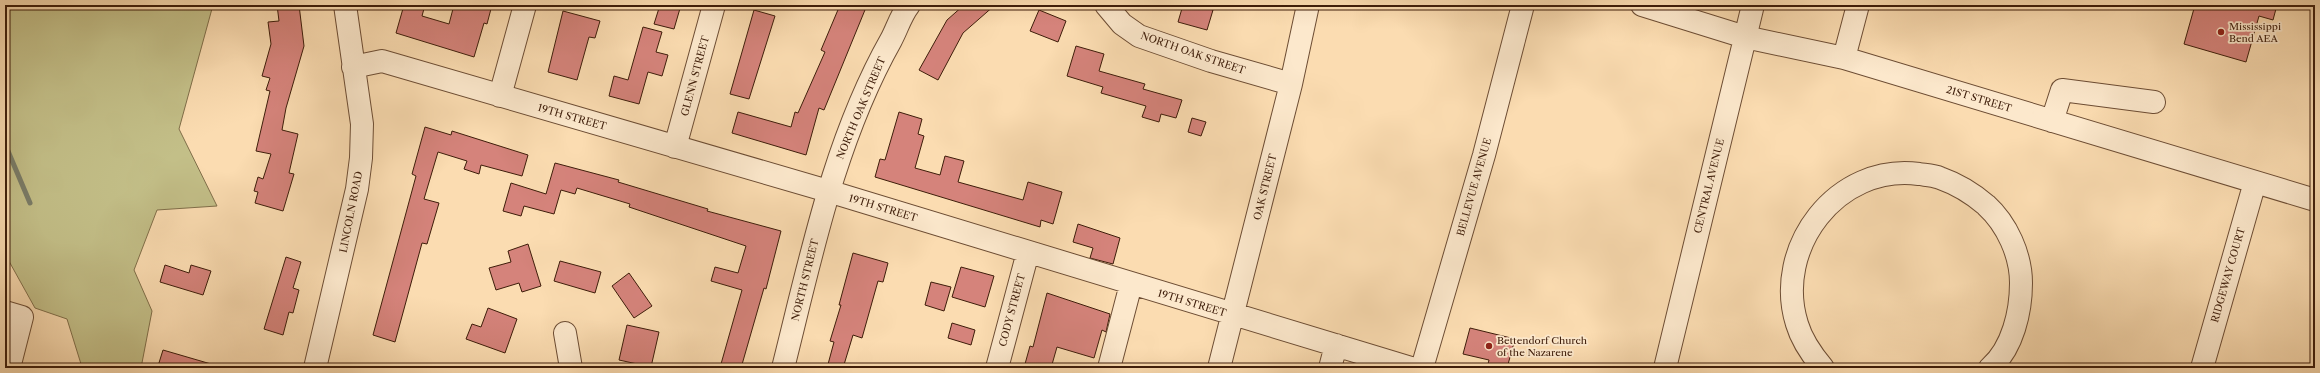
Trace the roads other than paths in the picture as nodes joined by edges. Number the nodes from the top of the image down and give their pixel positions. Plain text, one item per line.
1 (345, 5) edge
2 (526, 5) edge
3 (714, 5) edge
4 (909, 5) edge
5 (1106, 5) edge
6 (1308, 5) edge
7 (1523, 5) edge
8 (1642, 5) edge
9 (1753, 5) edge
10 (1858, 5) edge
11 (1745, 37) junction
12 (1844, 58) junction
13 (353, 67) junction
14 (1291, 84) junction
15 (500, 96) junction
16 (2154, 102) dead end
17 (2052, 121) junction
18 (675, 147) junction
19 (2255, 182) junction
20 (828, 191) junction
21 (2315, 200) edge
22 (1028, 252) junction
23 (1131, 284) junction
24 (5, 312) edge
25 (1233, 315) junction
26 (565, 332) dead end
27 (1336, 346) junction
28 (9, 368) edge
29 (315, 368) edge
30 (571, 368) edge
31 (783, 368) edge
32 (997, 368) edge
33 (1109, 368) edge
34 (1219, 368) edge
35 (1330, 368) edge
36 (1411, 368) edge
37 (1422, 368) edge
38 (1665, 368) edge
39 (1823, 368) edge
40 (1990, 368) edge
41 (2202, 368) edge

1 - 13 street, LINCOLN ROAD
2 - 15 street
3 - 18 street, GLENN STREET
4 - 20 street, NORTH OAK STREET
5 - 14 street, NORTH OAK STREET
6 - 14 street, OAK STREET
7 - 37 street, BELLEVUE AVENUE
8 - 11 street, 21ST STREET
9 - 11 street, CENTRAL AVENUE
10 - 12 street
11 - 12 street, 21ST STREET
11 - 38 street, CENTRAL AVENUE
12 - 17 street, 21ST STREET
13 - 15 street, 19TH STREET
13 - 29 street, LINCOLN ROAD
14 - 25 street, OAK STREET
15 - 18 street, 19TH STREET
16 - 17 street
17 - 19 street, 21ST STREET
18 - 20 street, 19TH STREET
19 - 21 street, 21ST STREET
19 - 41 street, RIDGEWAY COURT
20 - 22 street, 19TH STREET
20 - 31 street, NORTH STREET
22 - 23 street, 19TH STREET
22 - 32 street, CODY STREET
23 - 25 street, 19TH STREET
23 - 33 street
24 - 28 street
25 - 27 street, 19TH STREET
25 - 34 street, OAK STREET
26 - 30 street
27 - 35 street
27 - 36 street, 19TH STREET
39 - 40 street

